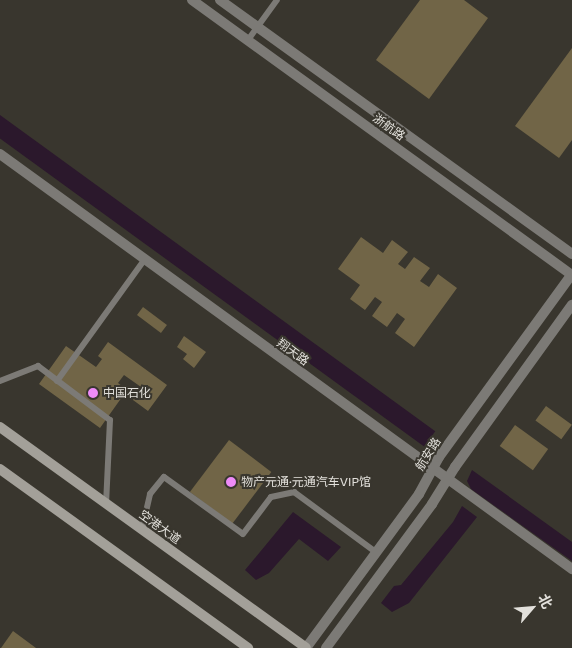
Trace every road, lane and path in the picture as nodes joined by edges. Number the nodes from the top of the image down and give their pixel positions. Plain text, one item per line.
1 (192, 0) edge
2 (220, 0) edge
3 (277, 0) edge
4 (258, 27) junction
5 (248, 40) junction
6 (0, 154) edge
7 (572, 254) edge
8 (145, 259) junction
9 (572, 274) edge
10 (572, 305) edge
11 (0, 381) edge
12 (58, 381) junction
13 (0, 427) edge
14 (433, 468) junction
15 (0, 469) edge
16 (448, 479) junction
17 (106, 504) junction
18 (142, 529) junction
19 (377, 553) junction
20 (572, 569) edge
21 (248, 648) edge
22 (306, 648) edge
23 (326, 648) edge

1 - 5 street, 浙航路
2 - 4 street, 浙航路
3 - 4 lane
4 - 5 lane
4 - 7 street, 浙航路
5 - 9 street, 浙航路
6 - 8 street, 翔天路
8 - 12 lane
8 - 14 street, 翔天路
9 - 14 street, 航安路
10 - 16 street
11 - 12 lane
12 - 17 lane
13 - 17 main road, 空港大道
14 - 16 street, 翔天路
14 - 19 street, 航安路
15 - 21 main road
16 - 20 street, 翔天路
16 - 23 street
17 - 18 main road, 空港大道
18 - 19 lane
18 - 22 main road, 空港大道
19 - 22 street, 航安路

